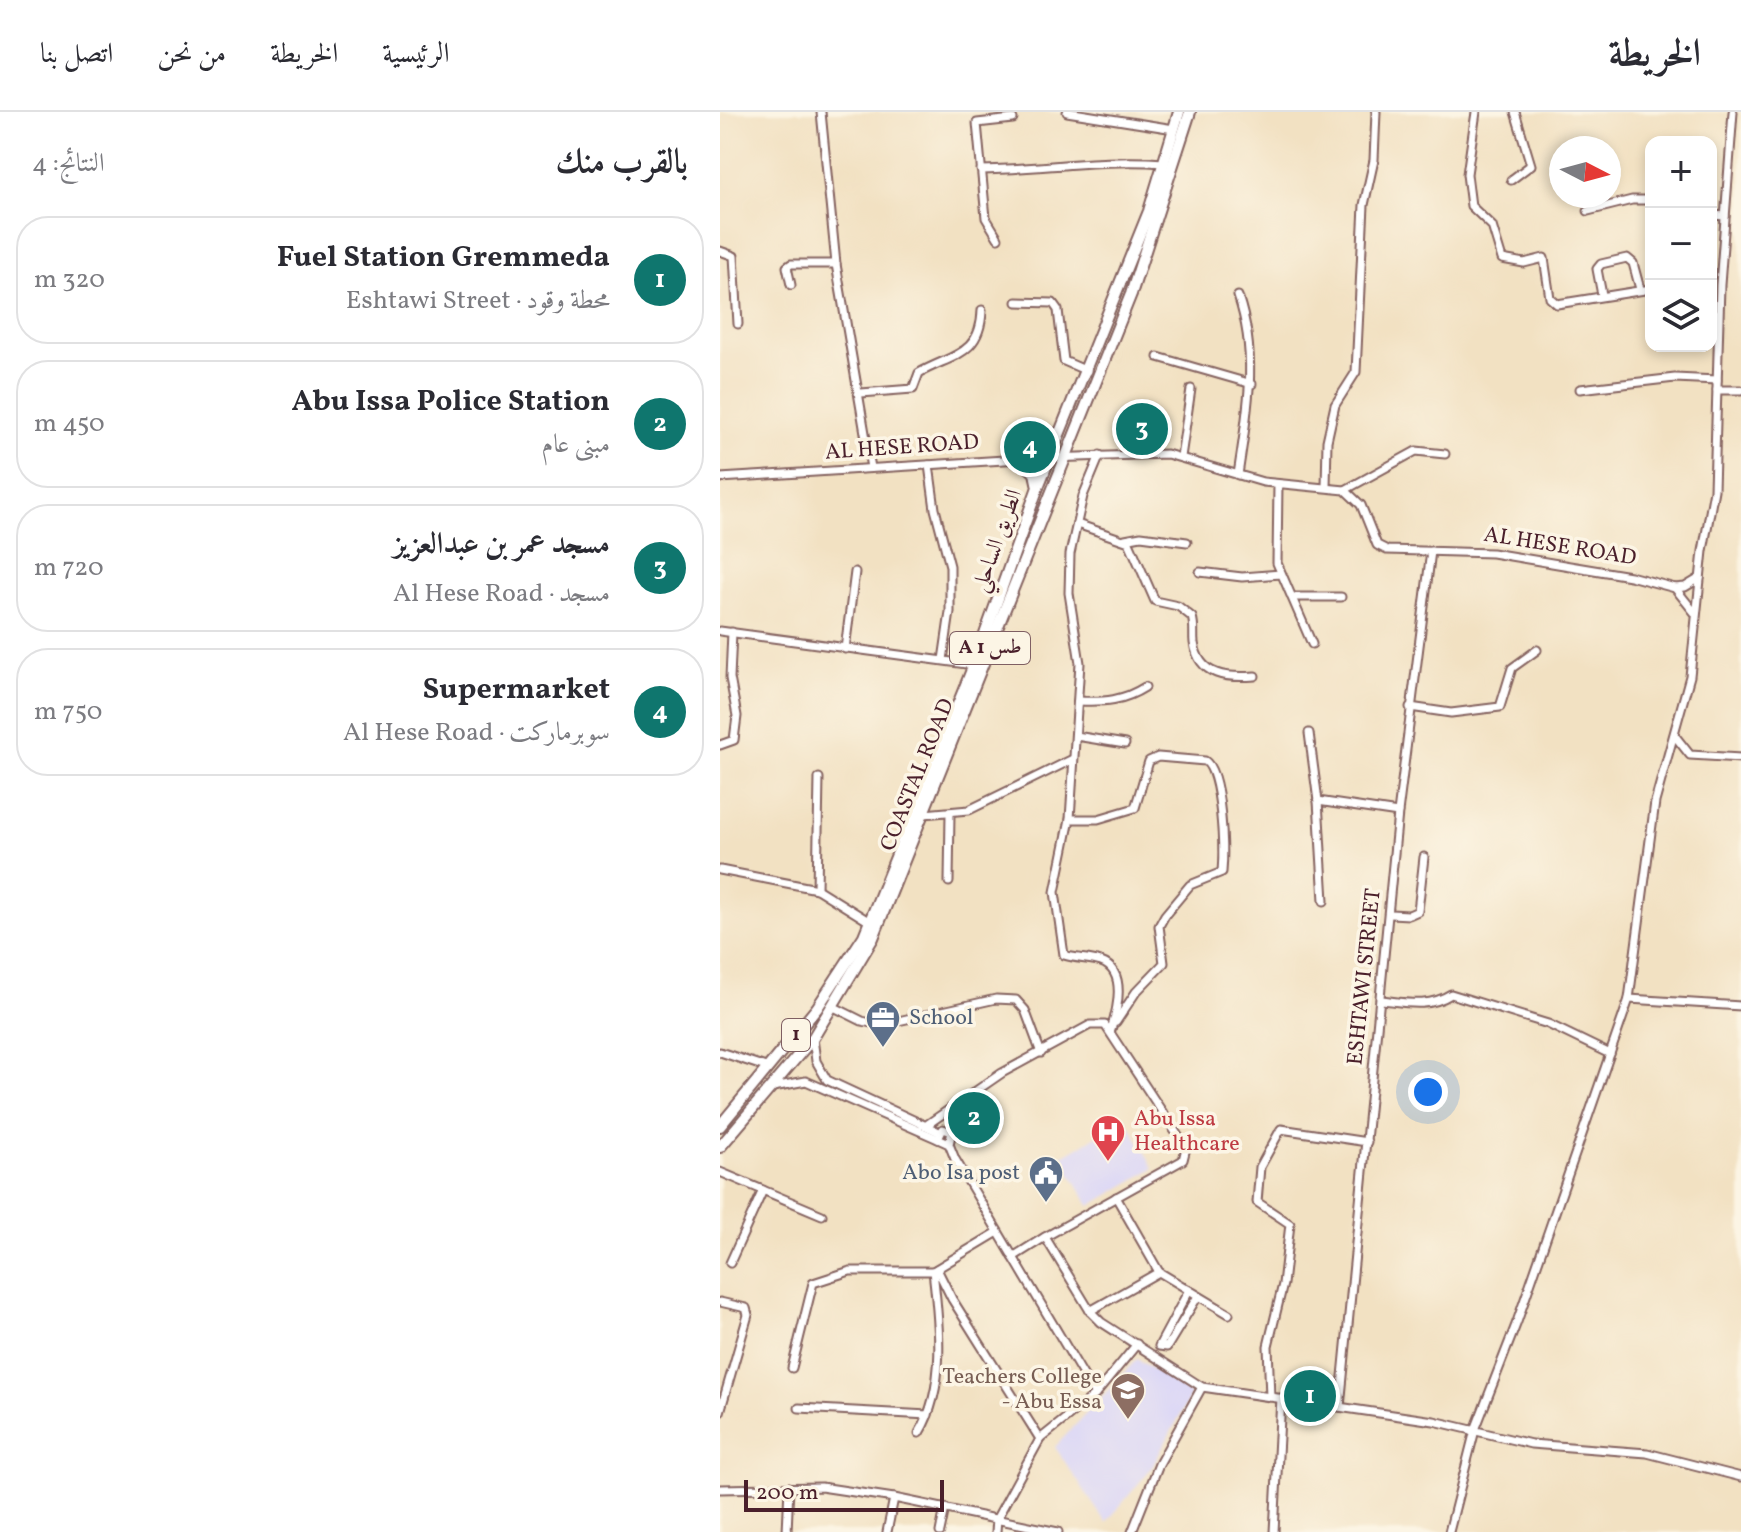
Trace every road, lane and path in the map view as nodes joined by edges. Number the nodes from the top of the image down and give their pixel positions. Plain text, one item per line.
1 (821, 112) edge
2 (1067, 112) edge
3 (1179, 112) edge
4 (1190, 112) edge
5 (1376, 112) edge
6 (1476, 112) edge
7 (1515, 112) edge
8 (1733, 112) edge
9 (1013, 119) dead end
10 (1174, 129) junction
11 (1164, 163) junction
12 (981, 170) junction
13 (1511, 180) dead end
14 (1645, 200) edge
15 (1588, 211) dead end
16 (1717, 215) edge
17 (1725, 216) junction
18 (998, 238) dead end
19 (720, 251) edge
20 (836, 264) junction
21 (1717, 273) edge
22 (791, 285) dead end
23 (1640, 289) junction
24 (1645, 289) edge
25 (1602, 295) junction
26 (1238, 296) dead end
27 (1017, 302) dead end
28 (982, 310) dead end
29 (738, 324) dead end
30 (1717, 352) edge
31 (1158, 357) dead end
32 (1087, 371) junction
33 (1717, 380) junction
34 (1252, 384) junction
35 (1191, 389) dead end
36 (1580, 389) dead end
37 (1717, 390) junction
38 (1741, 390) edge
39 (861, 393) junction
40 (1062, 428) junction
41 (1445, 454) dead end
42 (1100, 455) junction
43 (1067, 457) junction
44 (1181, 457) junction
45 (1051, 458) junction
46 (1020, 459) junction
47 (929, 465) junction
48 (871, 468) junction
49 (1238, 475) junction
50 (720, 478) edge
51 (1278, 484) junction
52 (1038, 487) junction
53 (1326, 487) junction
54 (1345, 490) junction
55 (1077, 524) junction
56 (1125, 539) junction
57 (1187, 542) dead end
58 (1431, 551) junction
59 (855, 572) dead end
60 (1200, 572) dead end
61 (1281, 574) junction
62 (1700, 578) junction
63 (1675, 588) junction
64 (1292, 597) junction
65 (1341, 597) dead end
66 (1697, 619) junction
67 (720, 631) edge
68 (732, 632) junction
69 (1312, 644) dead end
70 (845, 649) junction
71 (1537, 650) dead end
72 (943, 660) junction
73 (974, 665) junction
74 (1255, 676) dead end
75 (1145, 687) dead end
76 (1079, 701) junction
77 (1410, 707) junction
78 (1309, 733) dead end
79 (1076, 736) junction
80 (1675, 736) junction
81 (1125, 744) dead end
82 (720, 745) edge
83 (1741, 758) edge
84 (1073, 759) junction
85 (819, 778) dead end
86 (1318, 801) junction
87 (950, 813) junction
88 (1398, 813) junction
89 (924, 814) junction
90 (1070, 819) junction
91 (1424, 857) dead end
92 (720, 870) edge
93 (949, 882) dead end
94 (817, 889) junction
95 (1324, 901) dead end
96 (1391, 914) junction
97 (870, 922) junction
98 (864, 936) joint
99 (1629, 999) junction
100 (1382, 1000) junction
101 (1741, 1006) edge
102 (834, 1007) junction
103 (1111, 1030) junction
104 (813, 1038) junction
105 (720, 1052) edge
106 (1041, 1053) junction
107 (1610, 1054) junction
108 (769, 1068) junction
109 (773, 1087) junction
110 (955, 1104) junction
111 (940, 1115) junction
112 (928, 1124) junction
113 (720, 1126) edge
114 (952, 1132) junction
115 (940, 1134) junction
116 (1367, 1142) junction
117 (949, 1144) junction
118 (720, 1147) edge
119 (720, 1172) edge
120 (763, 1190) junction
121 (1116, 1197) junction
122 (822, 1215) dead end
123 (998, 1232) junction
124 (1045, 1237) junction
125 (1013, 1257) junction
126 (730, 1263) dead end
127 (935, 1270) junction
128 (1159, 1272) junction
129 (1189, 1290) junction
130 (1198, 1296) junction
131 (720, 1302) edge
132 (1090, 1311) junction
133 (1229, 1314) dead end
134 (1137, 1344) junction
135 (792, 1368) dead end
136 (1202, 1387) junction
137 (1095, 1395) junction
138 (1270, 1397) junction
139 (1281, 1398) junction
140 (1340, 1407) junction
141 (799, 1408) dead end
142 (720, 1412) edge
143 (928, 1415) junction
144 (1475, 1430) junction
145 (919, 1433) dead end
146 (1040, 1439) junction
147 (1741, 1477) edge
148 (789, 1487) junction
149 (720, 1489) edge
150 (894, 1498) junction
151 (945, 1508) junction
152 (997, 1518) junction
153 (1032, 1529) edge
154 (787, 1532) edge
155 (887, 1532) edge
156 (940, 1532) edge
157 (996, 1532) edge
158 (1058, 1532) edge
159 (1132, 1532) edge
160 (1274, 1532) edge
161 (1449, 1532) edge

1 - 20 street
2 - 10 street
3 - 10 highway, الطريق الساحلي / A 1 طس
4 - 43 highway, COASTAL ROAD / A 1 طس
5 - 53 street
6 - 25 street
7 - 13 street
8 - 17 street
9 - 12 street
10 - 11 highway, الطريق الساحلي / A 1 طس
11 - 12 street
11 - 32 highway, الطريق الساحلي / A 1 طس
12 - 18 street
14 - 15 street
16 - 17 street
17 - 21 street
19 - 29 street
20 - 22 street
20 - 39 street
23 - 24 street
23 - 25 street
23 - 25 street
26 - 34 street
27 - 32 street
28 - 39 street
30 - 33 street
31 - 34 street
32 - 40 highway, الطريق الساحلي / A 1 طس
33 - 36 street
33 - 37 street
34 - 49 street
35 - 44 street
37 - 38 street
37 - 62 street
39 - 48 street
40 - 45 highway, الطريق الساحلي / A 1 طس
40 - 46 highway
41 - 54 street
42 - 43 street, AL HESE ROAD
42 - 44 street, AL HESE ROAD
42 - 55 street
43 - 45 street, AL HESE ROAD
43 - 89 highway, COASTAL ROAD / A 1 طس
44 - 49 street, AL HESE ROAD
45 - 46 street, AL HESE ROAD
45 - 52 highway, الطريق الساحلي / A 1 طس
46 - 47 street, AL HESE ROAD
46 - 52 highway
47 - 48 street, AL HESE ROAD
47 - 72 street
48 - 50 street, AL HESE ROAD
49 - 51 street, AL HESE ROAD
51 - 53 street, AL HESE ROAD
51 - 61 street
52 - 73 highway, الطريق الساحلي / A 1 طس
53 - 54 street, AL HESE ROAD
54 - 58 street, AL HESE ROAD
55 - 56 street
55 - 76 street
56 - 57 street
56 - 74 street
58 - 63 street, AL HESE ROAD
58 - 77 street, ESHTAWI STREET
59 - 70 street
60 - 61 street
61 - 64 street
62 - 63 street
62 - 66 street
63 - 66 street
64 - 65 street
64 - 69 street
66 - 80 street
67 - 68 street
68 - 70 street
68 - 82 street
70 - 72 street
71 - 77 street
72 - 73 street
73 - 97 highway, الطريق الساحلي / A 1 طس
75 - 76 street
76 - 79 street
77 - 88 street, ESHTAWI STREET
78 - 86 street
79 - 81 street
79 - 84 street
80 - 83 street
80 - 99 street
84 - 87 street
84 - 90 street
85 - 94 street
86 - 88 street
86 - 95 street
87 - 89 street
87 - 93 street
88 - 96 street, ESHTAWI STREET
89 - 102 highway, COASTAL ROAD / A 1 طس
90 - 103 street
90 - 103 street
91 - 96 street
92 - 94 street
94 - 97 street
96 - 100 street, ESHTAWI STREET
97 - 98 highway, الطريق الساحلي / A 1 طس
98 - 108 highway, 1
99 - 101 street
99 - 107 street
100 - 107 street
100 - 116 street, ESHTAWI STREET
102 - 104 highway, COASTAL ROAD / A 1 طس
102 - 106 street
103 - 106 street
103 - 121 street
104 - 109 highway, COASTAL ROAD / A 1 طس
104 - 112 street
105 - 108 street
106 - 110 street
107 - 144 street
108 - 113 highway, 1
109 - 115 street
109 - 118 highway, COASTAL ROAD / A 1 طس
110 - 111 street
110 - 114 street
111 - 112 street
111 - 115 street
112 - 115 street
114 - 115 street
114 - 117 street
115 - 117 street
116 - 138 street
116 - 140 street, ESHTAWI STREET
117 - 123 street
119 - 120 street
120 - 122 street
120 - 126 street
121 - 124 street
121 - 128 street
123 - 125 street
123 - 127 street
124 - 125 street
124 - 132 street
125 - 137 street
127 - 135 street
127 - 143 street
127 - 146 street
128 - 129 street
128 - 132 street
129 - 130 street
129 - 130 street
130 - 133 street
131 - 142 street
132 - 134 street
134 - 136 street
134 - 137 street
136 - 138 street
136 - 159 street
137 - 146 street
138 - 139 street
139 - 140 street
139 - 160 street
140 - 144 street
141 - 143 street
143 - 145 street
144 - 147 street
144 - 161 street
146 - 152 street
148 - 149 street
148 - 150 street
148 - 154 street
150 - 151 street
150 - 155 street
151 - 152 street
151 - 156 street
152 - 153 street
152 - 157 street
153 - 158 street

